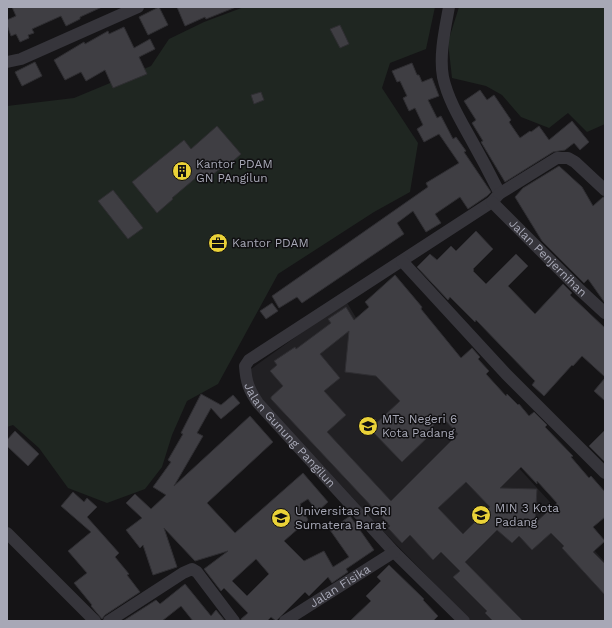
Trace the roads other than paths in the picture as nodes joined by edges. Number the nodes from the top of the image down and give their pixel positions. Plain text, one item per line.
1 (138, 7) edge
2 (449, 7) edge
3 (117, 11) edge
4 (7, 62) edge
5 (605, 190) edge
6 (496, 198) junction
7 (402, 261) junction
8 (605, 313) edge
9 (605, 473) edge
10 (7, 533) edge
11 (394, 552) junction
12 (95, 621) edge
13 (109, 621) edge
14 (234, 621) edge
15 (285, 621) edge
16 (464, 621) edge

1 - 3 street
2 - 6 street, Jalan Penjernihan
3 - 4 street
5 - 6 street
6 - 7 street
6 - 8 street, Jalan Penjernihan
7 - 9 street
7 - 11 street, Jalan Gunung Pangilun
10 - 12 street
11 - 15 street, Jalan Fisika
11 - 16 street, Jalan Gunung Pangilun
13 - 14 street

